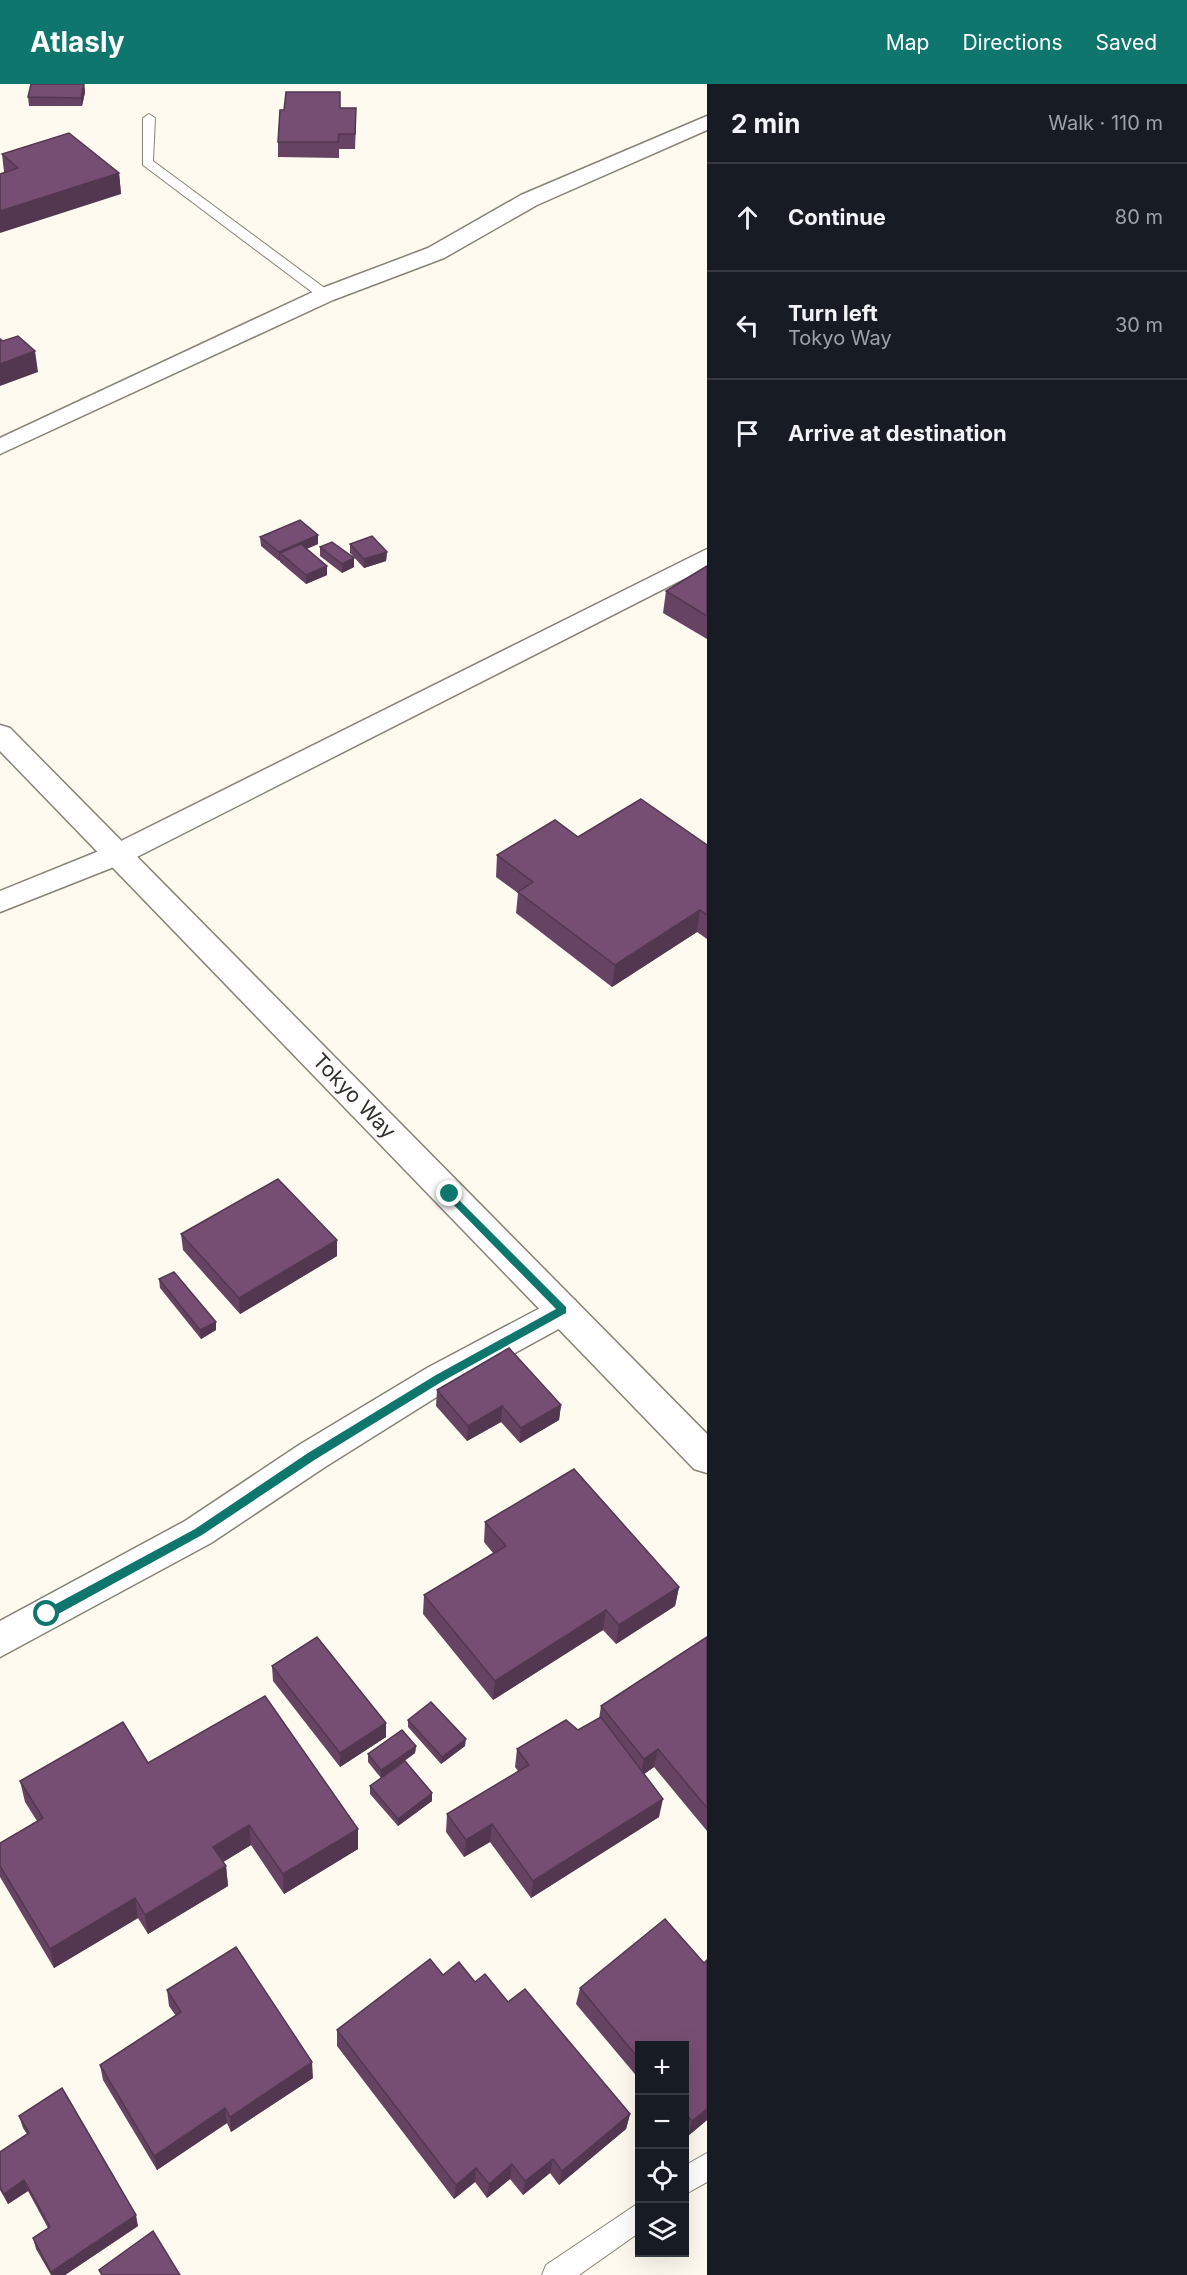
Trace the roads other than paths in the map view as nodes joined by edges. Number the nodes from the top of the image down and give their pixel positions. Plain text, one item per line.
1 (149, 118) dead end
2 (707, 122) edge
3 (325, 295) junction
4 (0, 447) edge
5 (707, 557) edge
6 (0, 734) edge
7 (119, 854) junction
8 (0, 902) edge
9 (563, 1310) junction
10 (707, 1458) edge
11 (0, 1640) edge
12 (707, 2166) edge
13 (689, 2179) edge
14 (635, 2218) edge
15 (556, 2275) edge

1 - 3 lane
2 - 3 street
3 - 4 street
5 - 7 street
6 - 7 street, Tokyo Way
7 - 8 street
7 - 9 street, Tokyo Way
9 - 10 street, Tokyo Way
9 - 11 street
12 - 13 lane
14 - 15 lane

